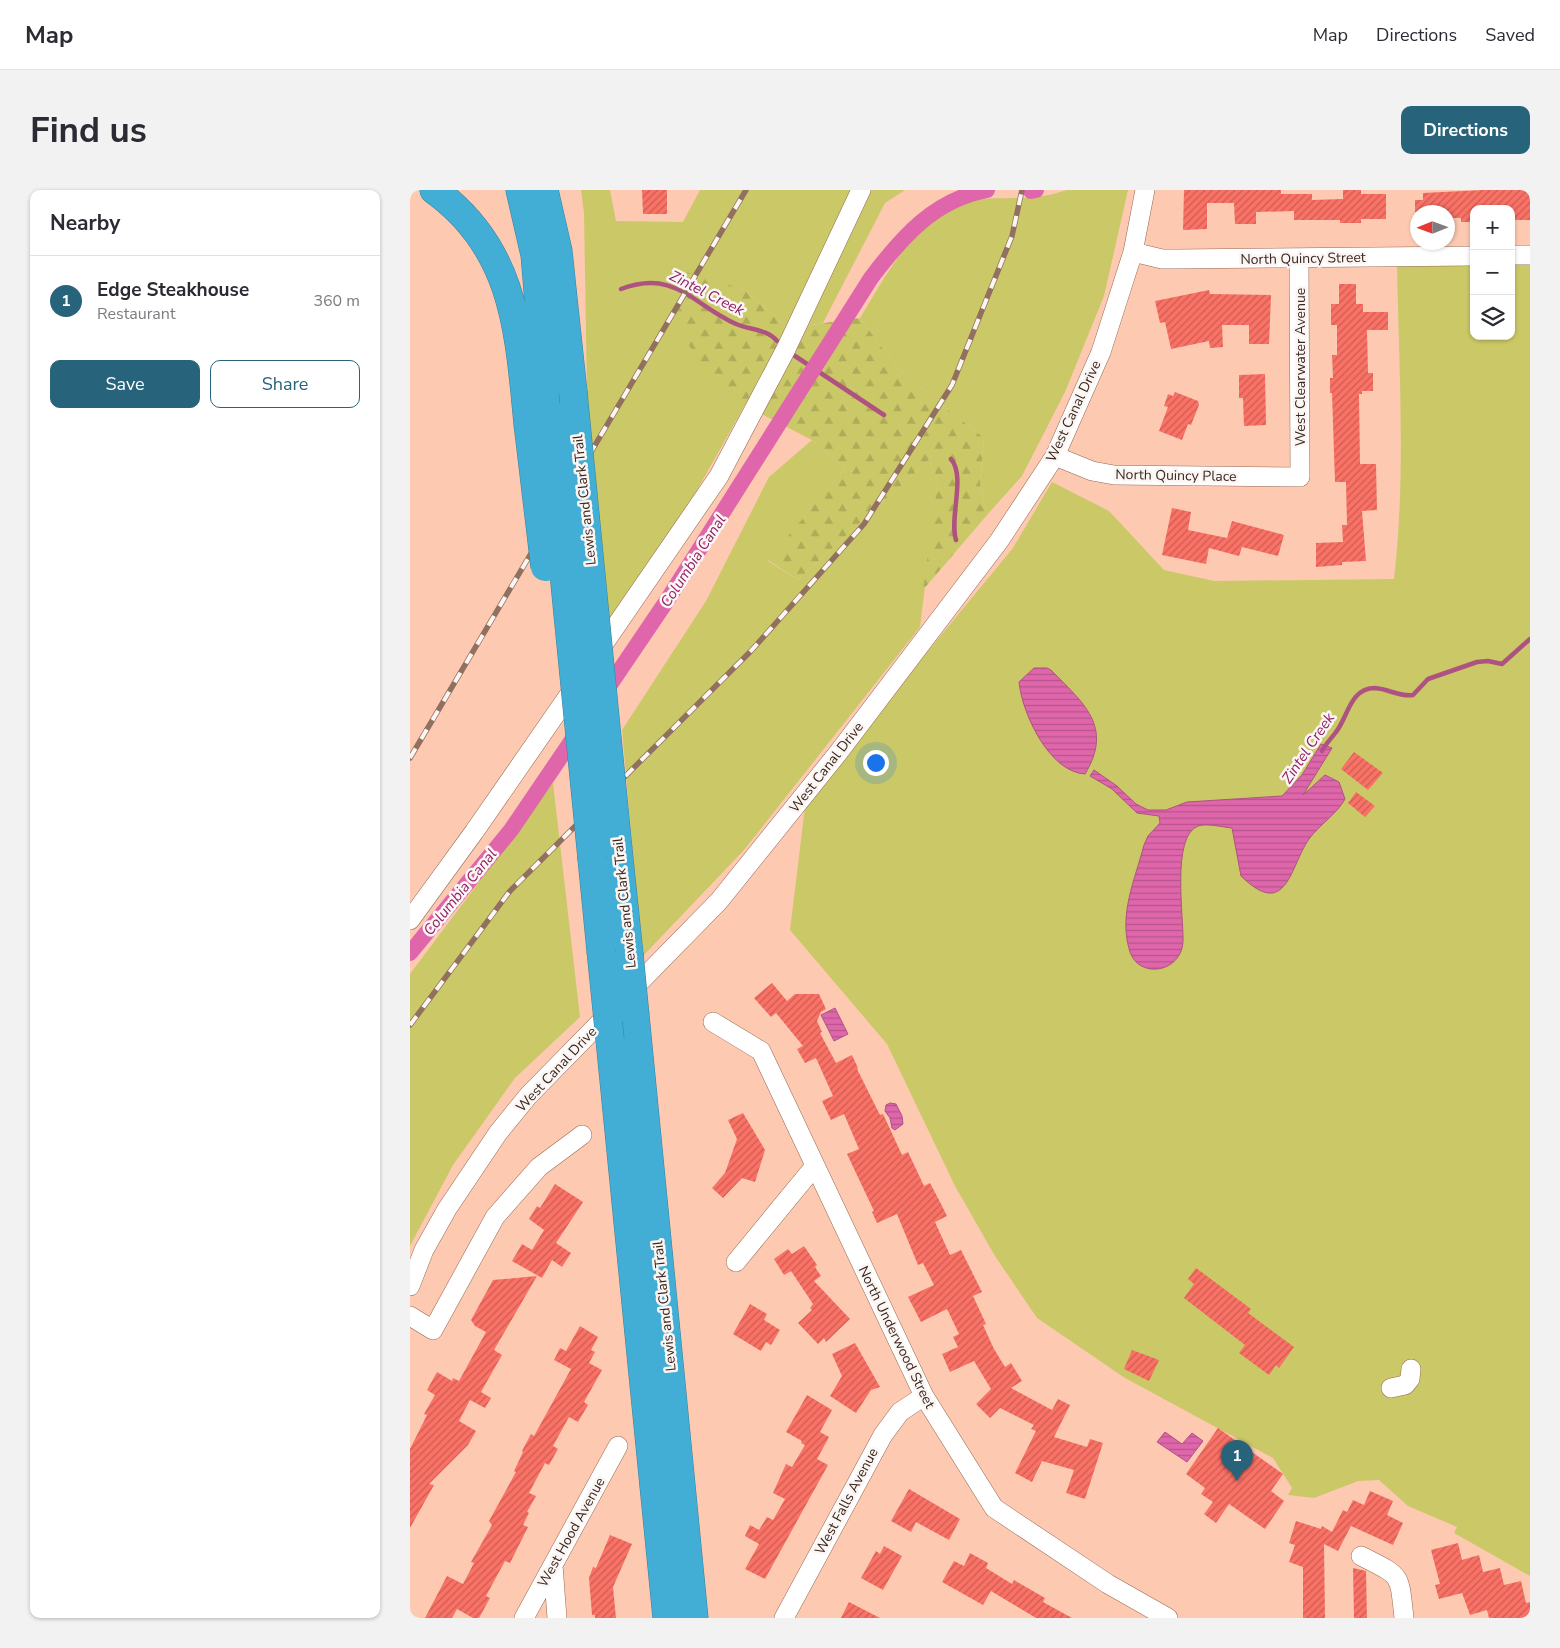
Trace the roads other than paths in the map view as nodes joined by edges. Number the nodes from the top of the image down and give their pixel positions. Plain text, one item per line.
1 (434, 190) edge
2 (520, 190) edge
3 (544, 190) edge
4 (563, 190) edge
5 (861, 190) edge
6 (1145, 190) edge
7 (1133, 252) junction
8 (1515, 255) edge
9 (1530, 255) edge
10 (1470, 256) edge
11 (1299, 258) junction
12 (574, 392) junction
13 (538, 418) junction
14 (1055, 456) junction
15 (1300, 477) joint
16 (410, 920) edge
17 (713, 1022) dead end
18 (582, 1135) dead end
19 (814, 1167) junction
20 (736, 1262) dead end
21 (410, 1286) edge
22 (410, 1316) edge
23 (1411, 1369) dead end
24 (1391, 1388) dead end
25 (924, 1396) junction
26 (618, 1446) dead end
27 (1361, 1556) dead end
28 (553, 1565) junction
29 (524, 1618) edge
30 (558, 1618) edge
31 (666, 1618) edge
32 (694, 1618) edge
33 (784, 1618) edge
34 (1168, 1618) edge
35 (1404, 1618) edge

1 - 13 highway
2 - 13 highway, Lewis and Clark Trail
3 - 12 highway, Lewis and Clark Trail
4 - 12 highway
5 - 16 street
6 - 7 street, West Canal Drive
7 - 11 street, North Quincy Street
7 - 14 street, West Canal Drive
8 - 9 street
10 - 11 street, North Quincy Street
11 - 15 street, West Clearwater Avenue
12 - 32 highway, Lewis and Clark Trail, bridge
13 - 31 highway, Lewis and Clark Trail, bridge
14 - 15 street, North Quincy Place
14 - 21 street, West Canal Drive
17 - 19 street, North Underwood Street
18 - 22 street
19 - 20 street
19 - 25 street, North Underwood Street
23 - 24 street
25 - 33 street, West Falls Avenue
25 - 34 street, North Underwood Street
26 - 28 street, West Hood Avenue
27 - 35 street
28 - 29 street, West Hood Avenue
28 - 30 street

